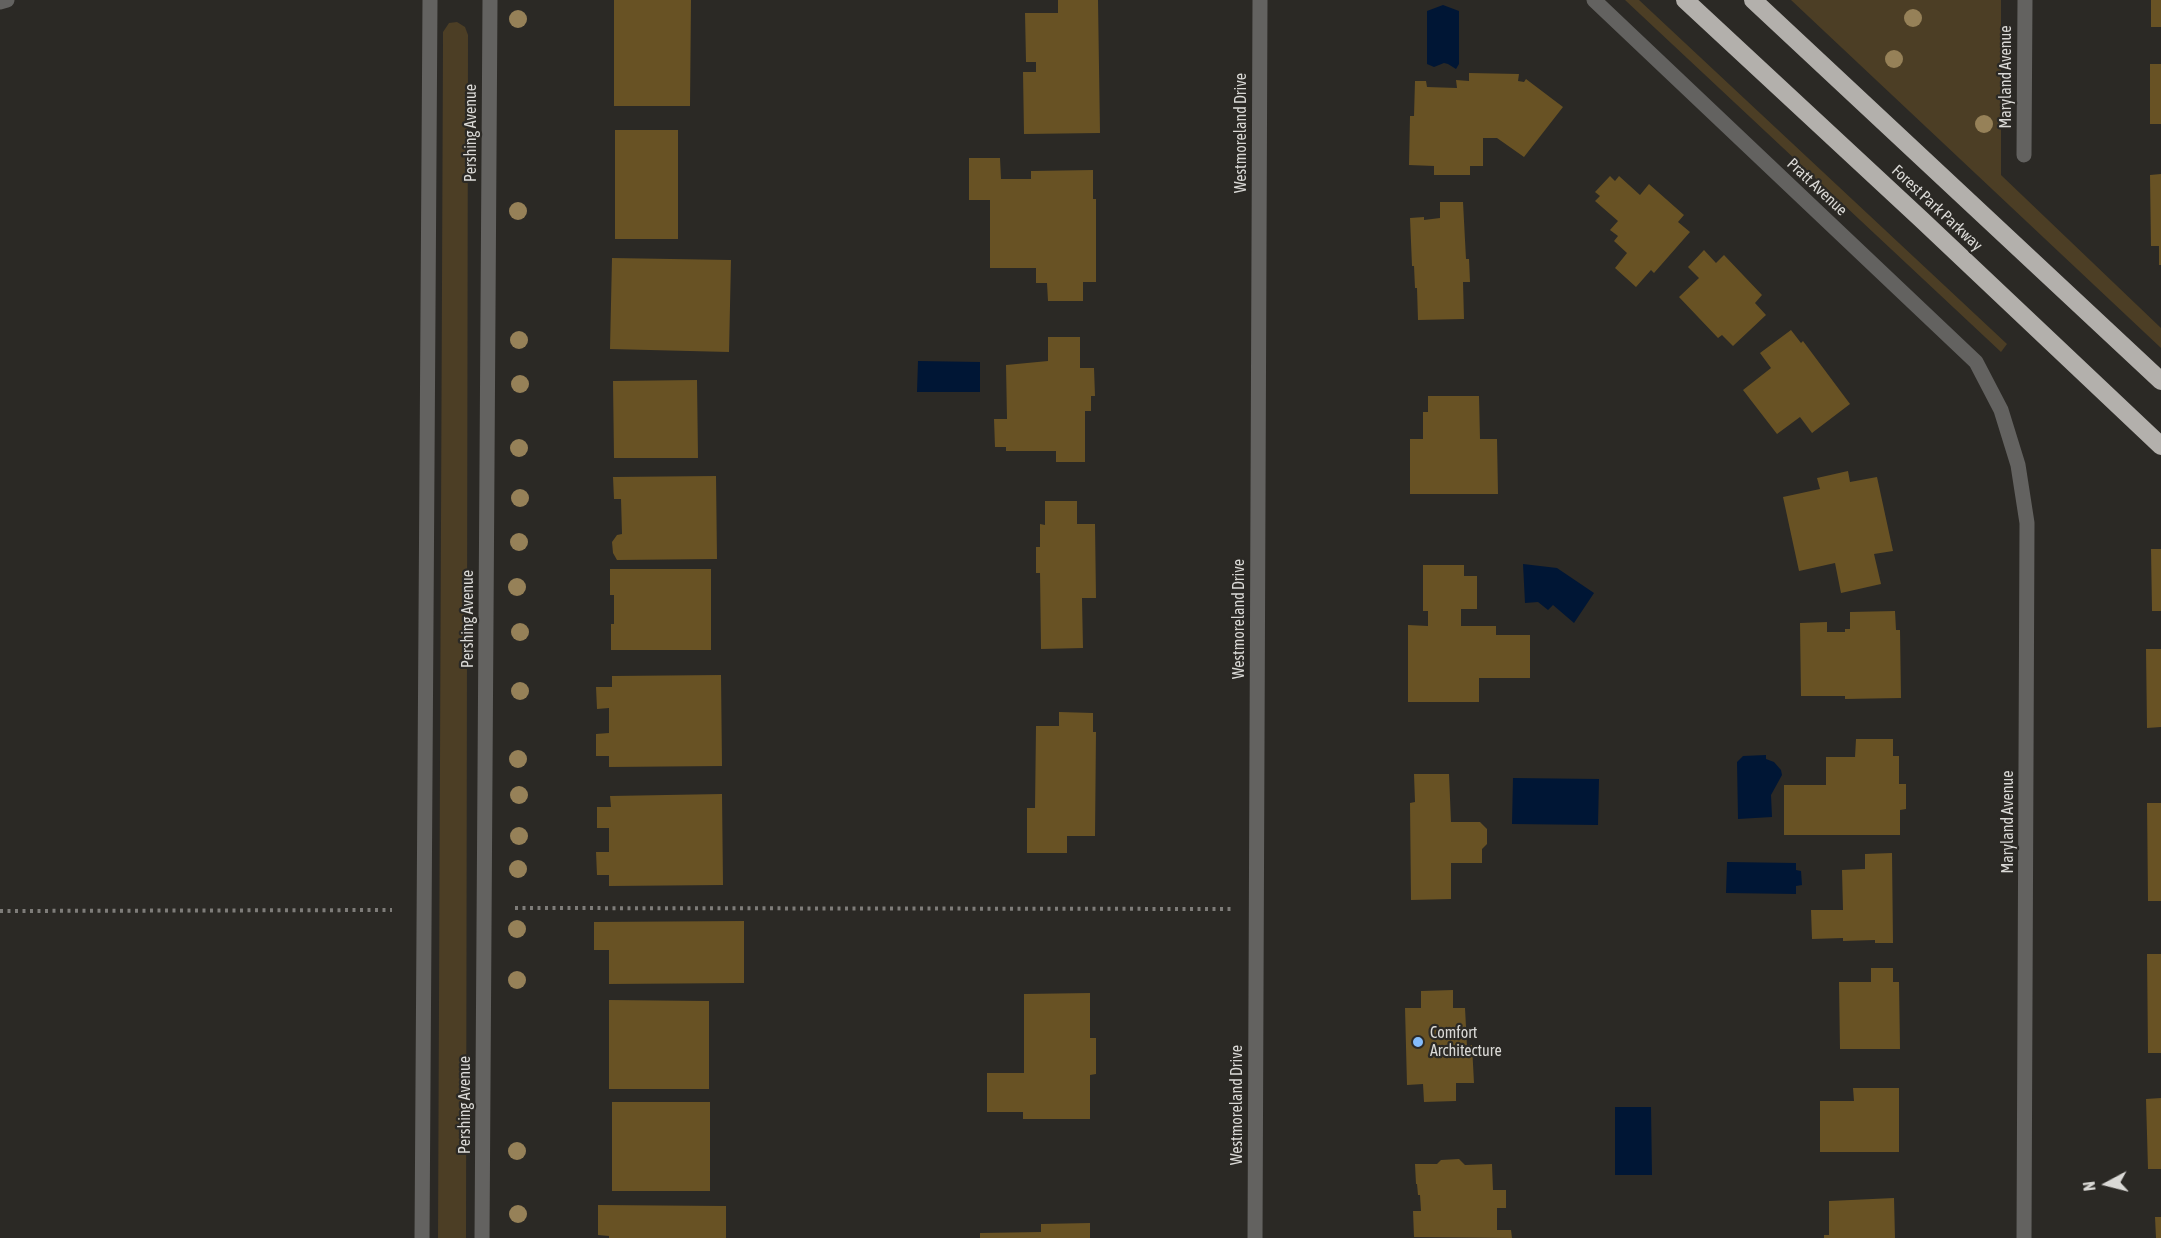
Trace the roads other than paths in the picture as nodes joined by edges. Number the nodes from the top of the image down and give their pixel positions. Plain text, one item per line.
1 (7, 0) edge
2 (430, 0) edge
3 (490, 0) edge
4 (1260, 0) edge
5 (1594, 0) edge
6 (1685, 0) edge
7 (1754, 0) edge
8 (2025, 0) edge
9 (0, 2) edge
10 (2024, 155) dead end
11 (2161, 381) edge
12 (2001, 410) joint
13 (2161, 446) edge
14 (422, 1238) edge
15 (482, 1238) edge
16 (1255, 1238) edge
17 (2024, 1238) edge

1 - 9 street
2 - 14 street
3 - 15 street, Pershing Avenue
4 - 16 street, Westmoreland Drive
5 - 12 street, Pratt Avenue
6 - 13 highway, Forest Park Parkway
7 - 11 highway, Forest Park Parkway
8 - 10 street, Maryland Avenue
12 - 17 street, Maryland Avenue

